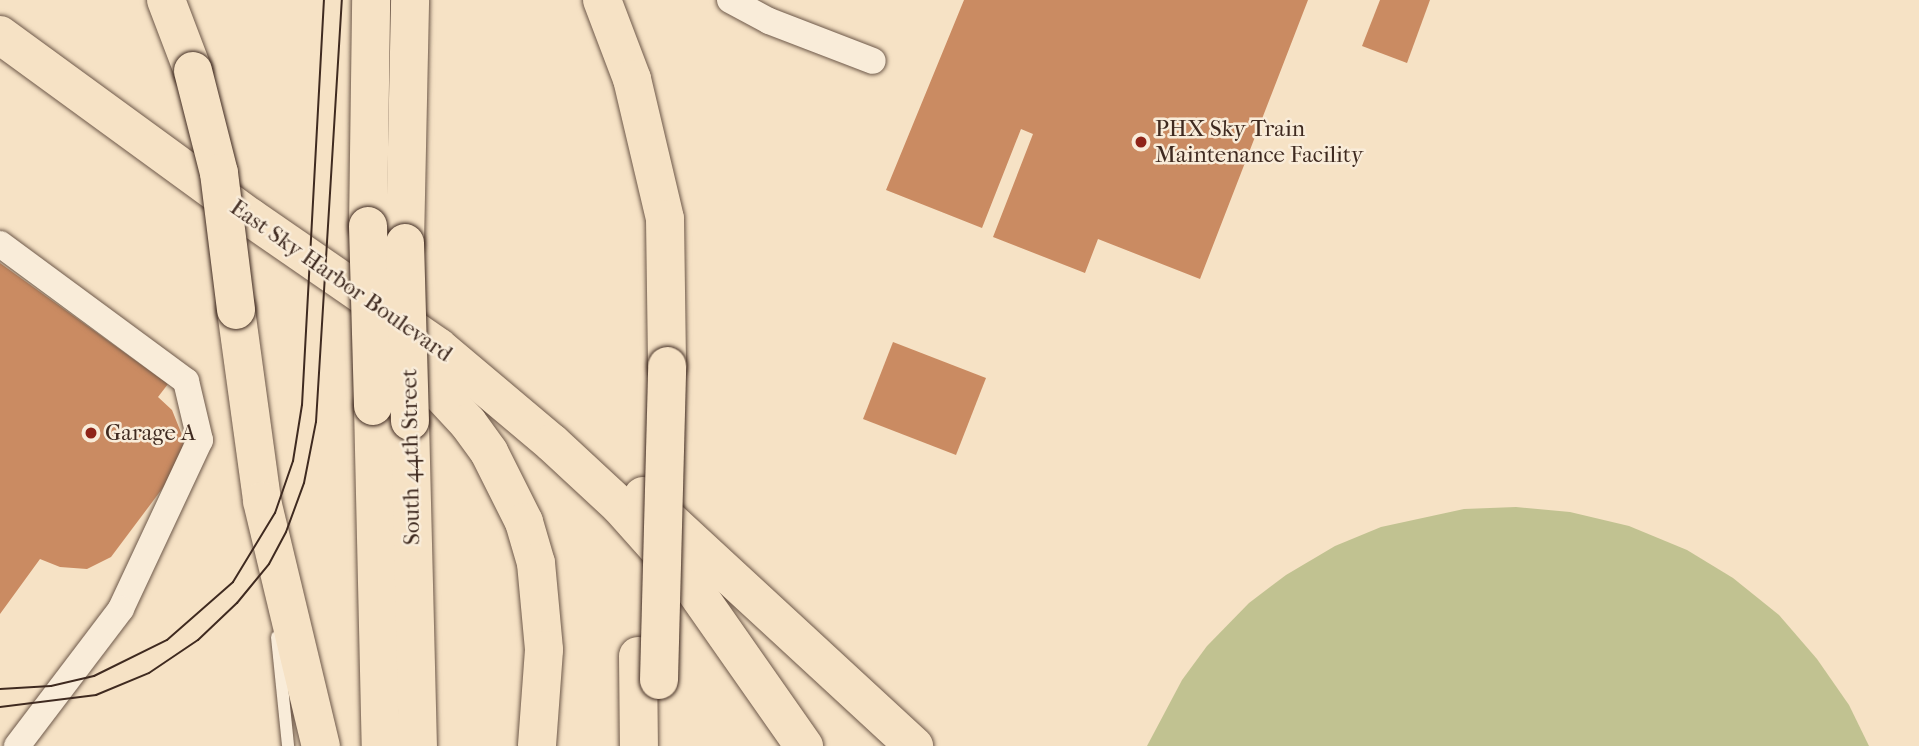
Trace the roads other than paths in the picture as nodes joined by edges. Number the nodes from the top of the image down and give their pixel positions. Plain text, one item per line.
1 (166, 0) edge
2 (371, 0) edge
3 (410, 0) edge
4 (602, 0) edge
5 (730, 0) edge
6 (0, 35) edge
7 (873, 61) dead end
8 (251, 218) junction
9 (0, 244) edge
10 (439, 347) junction
11 (262, 501) junction
12 (648, 668) junction
13 (17, 746) edge
14 (288, 746) edge
15 (321, 746) edge
16 (381, 746) edge
17 (418, 746) edge
18 (537, 746) edge
19 (639, 746) edge
20 (665, 746) edge
21 (804, 746) edge
22 (914, 746) edge

1 - 11 main road, bridge
2 - 16 main road, South 44th Street, bridge
3 - 17 main road, South 44th Street, bridge
4 - 12 main road, bridge
5 - 7 street
6 - 8 main road, East Sky Harbor Boulevard
8 - 10 main road, East Sky Harbor Boulevard
8 - 18 main road
9 - 13 street
10 - 21 main road, East Sky Harbor Boulevard
10 - 22 main road
11 - 14 lane
11 - 15 main road
12 - 19 main road
12 - 20 main road

